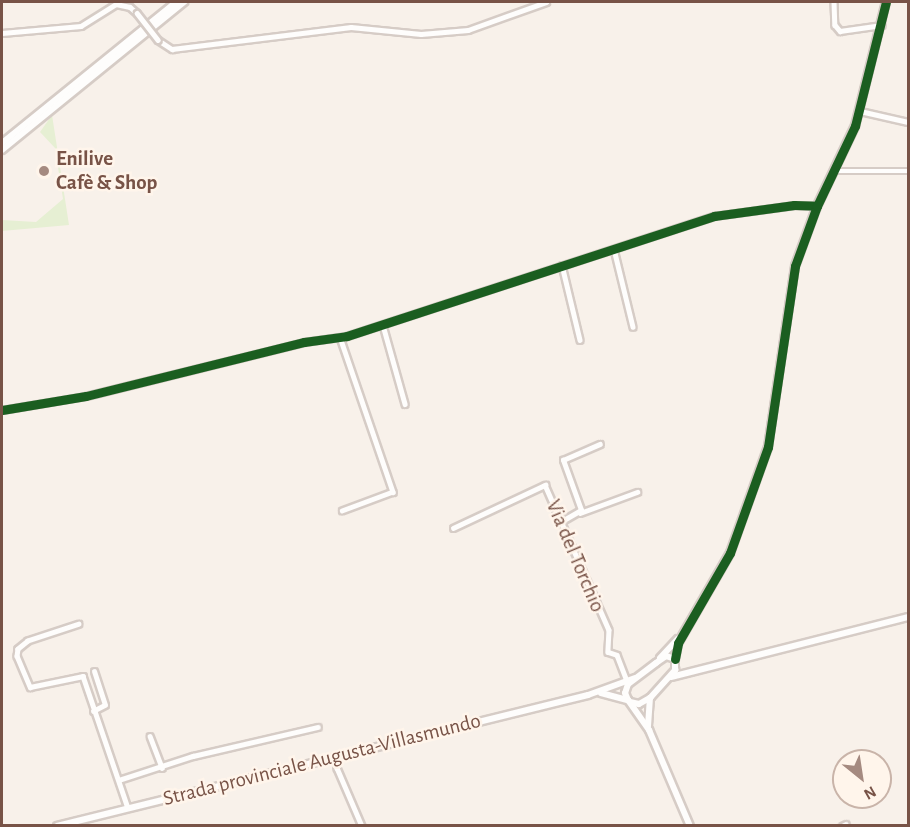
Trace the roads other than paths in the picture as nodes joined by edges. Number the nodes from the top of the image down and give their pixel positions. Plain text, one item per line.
1 (176, 2) edge
2 (186, 2) edge
3 (546, 2) edge
4 (834, 2) edge
5 (886, 2) edge
6 (882, 25) junction
7 (2, 33) edge
8 (860, 111) junction
9 (909, 122) edge
10 (2, 143) edge
11 (2, 150) edge
12 (834, 171) junction
13 (909, 171) edge
14 (817, 206) junction
15 (614, 249) junction
16 (562, 265) junction
17 (383, 325) junction
18 (633, 327) dead end
19 (340, 337) junction
20 (580, 340) dead end
21 (405, 404) dead end
22 (2, 410) edge
23 (600, 444) dead end
24 (637, 492) dead end
25 (342, 511) dead end
26 (580, 513) junction
27 (562, 521) junction
28 (453, 528) dead end
29 (909, 617) edge
30 (80, 624) dead end
31 (685, 633) junction
32 (676, 660) junction
33 (656, 663) junction
34 (707, 666) junction
35 (94, 672) dead end
36 (635, 678) junction
37 (665, 679) junction
38 (627, 681) junction
39 (588, 695) junction
40 (650, 698) junction
41 (629, 701) junction
42 (93, 711) junction
43 (318, 727) dead end
44 (648, 730) junction
45 (150, 736) dead end
46 (337, 757) junction
47 (162, 768) junction
48 (119, 780) junction
49 (128, 808) junction
50 (57, 825) edge
51 (362, 825) edge
52 (690, 825) edge

1 - 10 main road
2 - 11 main road
3 - 7 street, bridge
4 - 6 street
5 - 6 main road
6 - 8 main road
8 - 9 street
8 - 12 main road
12 - 13 street
12 - 14 main road
14 - 15 street
14 - 31 main road
15 - 16 street
15 - 18 street
16 - 17 street
16 - 20 street
17 - 19 street
17 - 21 street
19 - 22 street
19 - 25 street
23 - 26 street
24 - 26 street
26 - 27 street
27 - 28 street, Via del Torchio
27 - 38 street, Via del Torchio
29 - 34 main road
30 - 42 street
31 - 32 main road
31 - 33 main road
32 - 33 main road
32 - 34 main road
32 - 37 main road
33 - 36 main road
34 - 37 main road
35 - 42 street
36 - 38 main road
36 - 41 main road
37 - 40 main road
38 - 39 main road
39 - 41 main road
39 - 46 main road, Strada provinciale Augusta-Villasmundo
40 - 41 main road
40 - 44 main road
41 - 44 main road
42 - 48 street
43 - 47 street
44 - 52 main road
45 - 47 street
46 - 49 main road, Strada provinciale Augusta-Villasmundo
46 - 51 street
47 - 48 street
48 - 49 street
49 - 50 main road, Strada provinciale Augusta-Villasmundo

